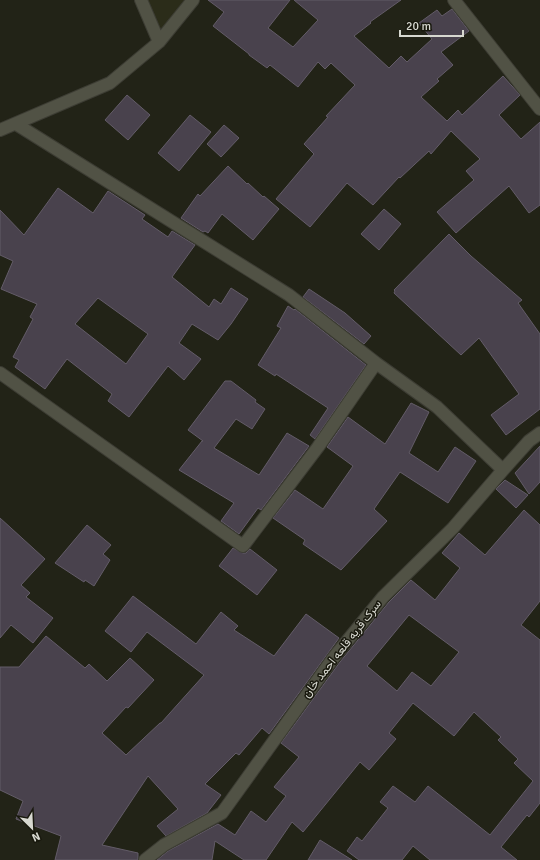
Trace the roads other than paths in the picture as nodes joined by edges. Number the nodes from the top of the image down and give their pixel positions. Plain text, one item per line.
1 (141, 0) edge
2 (193, 0) edge
3 (454, 0) edge
4 (159, 42) junction
5 (540, 109) edge
6 (16, 124) junction
7 (0, 130) edge
8 (376, 363) junction
9 (0, 373) edge
10 (540, 433) edge
11 (503, 470) junction
12 (145, 860) edge

1 - 4 street
2 - 4 street
3 - 5 street
4 - 6 street
6 - 7 street
6 - 8 street
8 - 9 street
8 - 11 street
10 - 11 street, سرک قریه قلعه احمد خان
11 - 12 street, سرک قریه قلعه احمد خان

